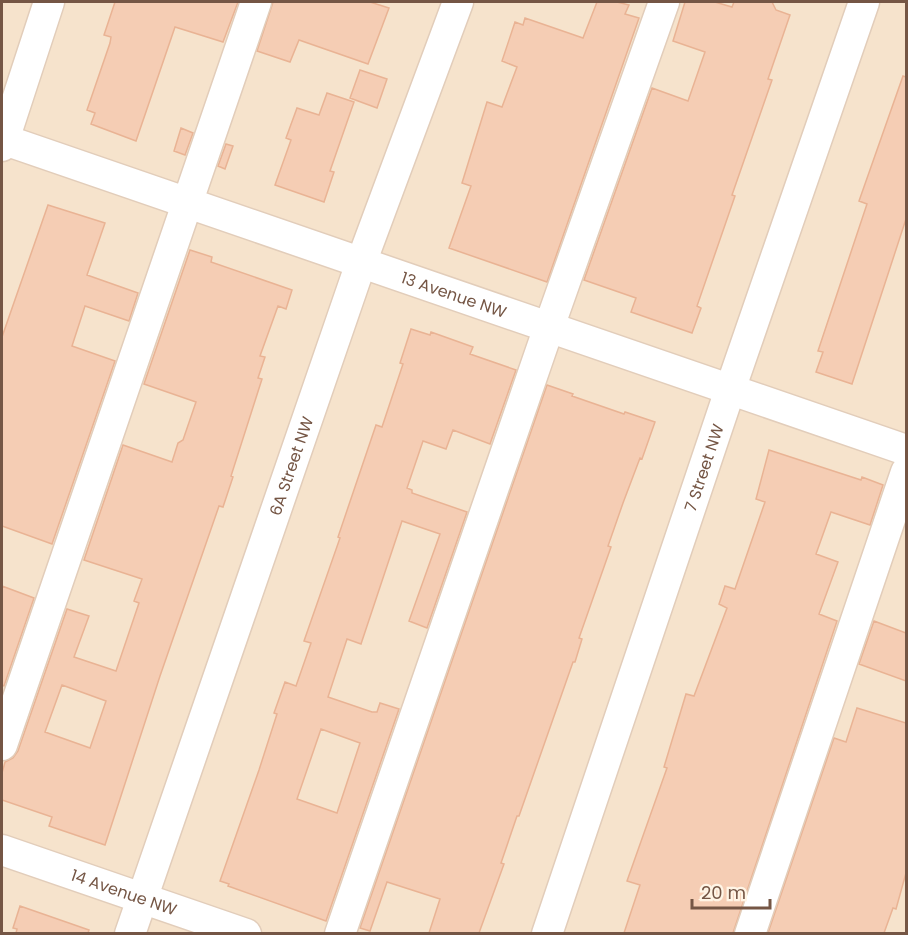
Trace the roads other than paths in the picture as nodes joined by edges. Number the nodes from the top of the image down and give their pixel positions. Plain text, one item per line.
1 (49, 2) edge
2 (256, 2) edge
3 (458, 2) edge
4 (664, 2) edge
5 (864, 2) edge
6 (2, 142) edge
7 (186, 203) junction
8 (361, 263) junction
9 (549, 327) junction
10 (730, 390) junction
11 (906, 450) edge
12 (906, 472) edge
13 (2, 745) edge
14 (2, 850) edge
15 (142, 897) junction
16 (130, 933) edge
17 (246, 933) edge
18 (340, 933) edge
19 (547, 933) edge
20 (750, 933) edge

1 - 6 street
2 - 7 street
3 - 8 street, 6A Street NW
4 - 9 street
5 - 10 street, 7 Street NW
6 - 7 street, 13 Avenue NW
7 - 8 street, 13 Avenue NW
7 - 13 street
8 - 9 street, 13 Avenue NW
8 - 15 street, 6A Street NW
9 - 10 street, 13 Avenue NW
9 - 18 street
10 - 11 street, 13 Avenue NW
10 - 19 street, 7 Street NW
12 - 20 street
14 - 15 street, 14 Avenue NW
15 - 16 street, 6A Street NW
15 - 17 street, 14 Avenue NW

